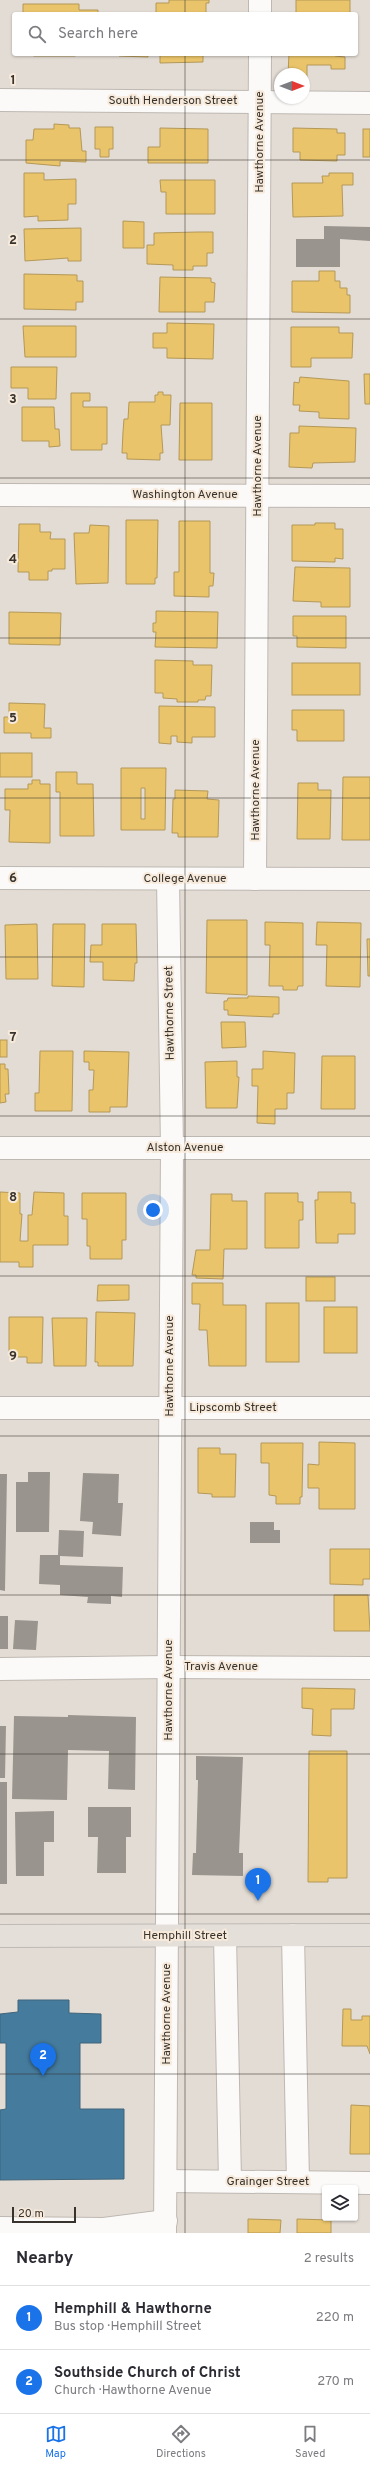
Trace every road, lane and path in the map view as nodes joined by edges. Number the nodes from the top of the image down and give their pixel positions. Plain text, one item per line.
1 (260, 0) edge
2 (260, 12) edge
3 (260, 56) edge
4 (0, 100) edge
5 (260, 102) junction
6 (370, 102) edge
7 (0, 495) edge
8 (257, 495) junction
9 (370, 496) edge
10 (0, 878) edge
11 (168, 878) junction
12 (255, 879) junction
13 (370, 879) edge
14 (0, 1148) edge
15 (172, 1148) junction
16 (370, 1148) edge
17 (0, 1408) edge
18 (170, 1408) junction
19 (370, 1408) edge
20 (169, 1667) junction
21 (370, 1668) edge
22 (0, 1669) edge
23 (293, 1935) junction
24 (370, 1935) edge
25 (0, 1936) edge
26 (167, 1936) junction
27 (225, 1936) junction
28 (166, 2181) junction
29 (230, 2181) junction
30 (298, 2182) junction
31 (370, 2182) edge
32 (166, 2227) edge
33 (0, 2228) edge
34 (137, 2229) edge

1 - 2 street
3 - 5 street, Hawthorne Avenue
4 - 5 street, South Henderson Street
5 - 6 street, South Henderson Street
5 - 8 street, Hawthorne Avenue
7 - 8 street, Washington Avenue
8 - 9 street, Washington Avenue
8 - 12 street, Hawthorne Avenue
10 - 11 street, College Avenue
11 - 12 street, College Avenue
11 - 15 street, Hawthorne Street
12 - 13 street, College Avenue
14 - 15 street, Alston Avenue
15 - 16 street, Alston Avenue
15 - 18 street, Hawthorne Avenue
17 - 18 street, Lipscomb Street
18 - 19 street, Lipscomb Street
18 - 20 street, Hawthorne Avenue
20 - 21 street, Travis Avenue
20 - 22 street, Travis Avenue
20 - 26 street, Hawthorne Avenue
23 - 24 main road, Hemphill Street
23 - 27 main road, Hemphill Street
23 - 30 street
25 - 26 main road, Hemphill Street
26 - 27 main road, Hemphill Street
26 - 28 street, Hawthorne Avenue
27 - 29 street
28 - 29 street, Grainger Street
28 - 32 street, Hawthorne Avenue
29 - 30 street, Grainger Street
30 - 31 street, Grainger Street
32 - 34 street
33 - 34 street

